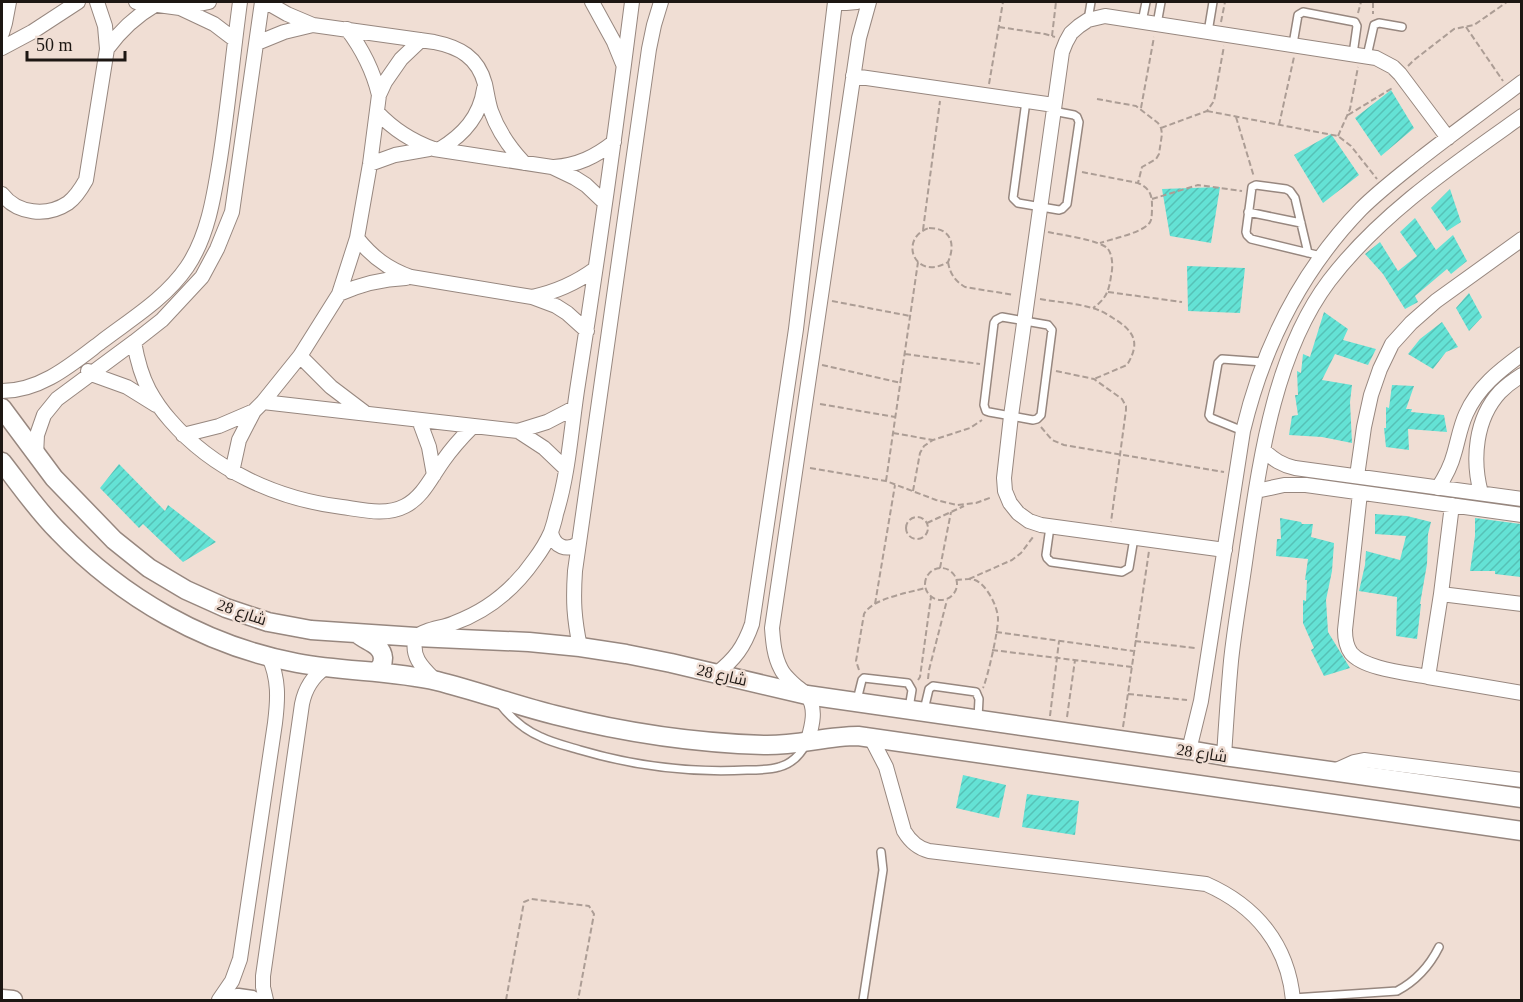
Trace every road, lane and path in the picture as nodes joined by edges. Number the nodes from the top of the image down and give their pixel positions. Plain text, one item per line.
1 (9, 2) edge
2 (78, 2) edge
3 (97, 2) edge
4 (136, 2) edge
5 (209, 2) edge
6 (240, 2) edge
7 (264, 2) edge
8 (591, 2) edge
9 (632, 2) edge
10 (661, 2) edge
11 (835, 2) edge
12 (858, 2) edge
13 (869, 2) edge
14 (1002, 2) edge
15 (1056, 2) edge
16 (1091, 2) edge
17 (1146, 2) edge
18 (1161, 2) edge
19 (1213, 2) edge
20 (1225, 2) edge
21 (1361, 2) edge
22 (1507, 2) edge
23 (155, 5) junction
24 (180, 8) junction
25 (1088, 20) junction
26 (1354, 21) junction
27 (1142, 22) junction
28 (1157, 24) junction
29 (313, 25) junction
30 (998, 27) junction
31 (1402, 27) dead end
32 (1466, 27) junction
33 (347, 29) junction
34 (2, 33) edge
35 (1218, 33) junction
36 (1052, 36) junction
37 (235, 40) junction
38 (421, 40) junction
39 (1066, 42) junction
40 (256, 43) junction
41 (1295, 45) junction
42 (2, 48) edge
43 (106, 49) junction
44 (1360, 55) junction
45 (624, 65) junction
46 (853, 76) junction
47 (1403, 78) junction
48 (485, 84) junction
49 (1516, 87) edge
50 (942, 89) junction
51 (380, 95) junction
52 (987, 96) junction
53 (1097, 99) dead end
54 (1026, 101) junction
55 (1054, 108) junction
56 (1140, 108) junction
57 (1207, 111) junction
58 (377, 112) junction
59 (1348, 115) junction
60 (1521, 116) edge
61 (1236, 117) junction
62 (1280, 125) junction
63 (1161, 128) junction
64 (224, 133) junction
65 (244, 135) junction
66 (1338, 136) junction
67 (1448, 138) junction
68 (614, 142) junction
69 (437, 149) junction
70 (524, 163) junction
71 (370, 164) junction
72 (552, 167) junction
73 (1072, 170) junction
74 (1138, 183) junction
75 (1256, 185) junction
76 (1384, 188) junction
77 (1251, 192) junction
78 (2, 194) edge
79 (1152, 199) junction
80 (605, 202) junction
81 (1040, 206) junction
82 (1248, 212) junction
83 (1301, 223) junction
84 (923, 230) junction
85 (1037, 230) junction
86 (357, 238) junction
87 (1521, 239) edge
88 (1100, 243) junction
89 (1315, 255) junction
90 (918, 262) junction
91 (948, 262) junction
92 (595, 269) junction
93 (411, 277) junction
94 (1108, 292) junction
95 (339, 294) junction
96 (532, 297) junction
97 (1027, 297) junction
98 (820, 299) junction
99 (1182, 302) dead end
100 (1093, 308) junction
101 (910, 316) junction
102 (1024, 321) junction
103 (796, 329) junction
104 (587, 331) junction
105 (815, 332) junction
106 (134, 342) junction
107 (905, 353) junction
108 (1521, 354) edge
109 (300, 356) junction
110 (79, 359) junction
111 (1263, 362) junction
112 (811, 363) junction
113 (989, 365) junction
114 (1048, 369) junction
115 (91, 374) junction
116 (1521, 375) edge
117 (1094, 380) junction
118 (901, 383) junction
119 (2, 391) edge
120 (805, 401) junction
121 (158, 406) junction
122 (258, 406) junction
123 (2, 408) edge
124 (574, 408) junction
125 (989, 412) junction
126 (366, 414) junction
127 (1011, 416) junction
128 (895, 417) junction
129 (1037, 419) junction
130 (418, 420) junction
131 (1464, 420) junction
132 (473, 426) junction
133 (1481, 426) junction
134 (518, 431) junction
135 (1243, 431) junction
136 (893, 432) junction
137 (183, 435) junction
138 (933, 440) junction
139 (1263, 450) junction
140 (1120, 454) junction
141 (36, 455) junction
142 (2, 462) edge
143 (795, 466) junction
144 (566, 469) junction
145 (232, 472) junction
146 (1237, 474) junction
147 (434, 475) junction
148 (1357, 476) junction
149 (54, 478) junction
150 (886, 481) junction
151 (896, 484) junction
152 (1438, 488) junction
153 (1256, 490) junction
154 (913, 491) junction
155 (1005, 491) junction
156 (1360, 493) junction
157 (1481, 494) junction
158 (30, 499) junction
159 (1521, 499) edge
160 (967, 505) junction
161 (1452, 505) junction
162 (951, 512) junction
163 (1521, 515) edge
164 (927, 523) junction
165 (1045, 526) junction
166 (551, 532) junction
167 (1109, 535) junction
168 (1134, 538) junction
169 (1150, 540) junction
170 (579, 543) junction
171 (1225, 550) junction
172 (940, 568) junction
173 (969, 579) junction
174 (956, 580) junction
175 (925, 588) junction
176 (1441, 594) junction
177 (931, 597) junction
178 (947, 599) junction
179 (875, 604) junction
180 (1521, 604) edge
181 (754, 610) junction
182 (774, 613) junction
183 (355, 632) junction
184 (996, 632) junction
185 (416, 637) junction
186 (1059, 640) junction
187 (1135, 641) junction
188 (580, 647) junction
189 (992, 650) junction
190 (1134, 651) junction
191 (1209, 652) junction
192 (269, 657) junction
193 (1057, 658) junction
194 (1075, 660) junction
195 (1231, 660) junction
196 (1132, 667) junction
197 (325, 668) junction
198 (377, 671) junction
199 (716, 674) junction
200 (1428, 677) junction
201 (864, 678) junction
202 (436, 681) junction
203 (911, 687) junction
204 (930, 687) junction
205 (1521, 693) edge
206 (977, 694) junction
207 (1128, 694) junction
208 (807, 695) junction
209 (495, 699) junction
210 (1201, 701) junction
211 (856, 703) junction
212 (916, 711) junction
213 (977, 720) junction
214 (275, 723) junction
215 (299, 727) junction
216 (1056, 732) junction
217 (871, 738) junction
218 (808, 740) junction
219 (1120, 741) junction
220 (1189, 750) junction
221 (1224, 756) junction
222 (1332, 771) junction
223 (1521, 780) edge
224 (1521, 798) edge
225 (1329, 803) junction
226 (1521, 831) edge
227 (881, 852) dead end
228 (247, 913) junction
229 (271, 917) junction
230 (1439, 947) dead end
231 (2, 999) edge
232 (1293, 999) edge
233 (13, 1000) edge
234 (219, 1000) edge
235 (225, 1000) edge
236 (252, 1000) edge
237 (266, 1000) edge
238 (506, 1000) edge
239 (578, 1000) edge
240 (863, 1000) edge

1 - 34 street
2 - 42 street
3 - 43 street
4 - 23 street
5 - 24 street
6 - 37 street
7 - 29 street
7 - 40 street
8 - 45 street
9 - 45 street
10 - 170 street
11 - 12 street
11 - 103 street
13 - 46 street
14 - 30 path
15 - 36 path
16 - 25 lane
17 - 27 lane
18 - 28 lane
19 - 35 lane
20 - 35 path
21 - 26 path
22 - 32 path
23 - 24 street
23 - 43 street
24 - 37 street
25 - 27 street
25 - 39 street
26 - 41 lane
26 - 44 lane
27 - 28 street
28 - 35 street
28 - 56 path
29 - 33 street
29 - 40 street
30 - 36 path
30 - 52 path
31 - 44 lane
32 - 47 path
32 - 49 path
33 - 38 street
33 - 51 street
35 - 41 street
35 - 57 path
36 - 39 path
37 - 64 street
38 - 48 street
38 - 51 street
39 - 55 street
40 - 65 street
41 - 44 street
41 - 62 path
43 - 78 street
44 - 47 street
44 - 59 path
45 - 68 street
46 - 50 street
46 - 98 street
47 - 59 path
47 - 67 street
48 - 69 street
48 - 70 street
49 - 67 street
50 - 52 street
50 - 84 path
51 - 58 street
52 - 54 street
53 - 56 path
54 - 55 street
54 - 81 lane
55 - 73 lane
55 - 81 street
56 - 63 path
57 - 61 path
57 - 63 path
58 - 69 street
58 - 71 street
59 - 66 path
60 - 139 street
61 - 62 path
61 - 75 path
62 - 66 path
63 - 74 path
64 - 65 street
64 - 110 street
65 - 106 street
66 - 76 path
67 - 76 street
68 - 72 street
68 - 80 street
69 - 70 street
69 - 71 street
70 - 72 street
71 - 86 street
72 - 80 street
73 - 74 path
73 - 81 lane
74 - 79 path
75 - 77 lane
75 - 83 lane
76 - 89 street
77 - 79 path
77 - 82 lane
79 - 88 path
80 - 92 street
81 - 85 street
82 - 83 lane
82 - 89 lane
83 - 89 lane
84 - 90 path
84 - 91 path
85 - 88 path
85 - 97 street
86 - 93 street
86 - 95 street
87 - 148 street
88 - 94 path
89 - 111 street
90 - 91 path
90 - 101 path
91 - 97 path
92 - 96 street
92 - 104 street
93 - 95 street
93 - 96 street
94 - 99 path
94 - 100 path
95 - 109 street
96 - 104 street
97 - 100 path
97 - 102 street
98 - 101 path
98 - 105 street
100 - 117 path
101 - 107 path
102 - 113 lane
102 - 114 lane
102 - 127 street
103 - 105 street
103 - 181 street
104 - 124 street
105 - 112 street
106 - 115 street
106 - 121 street
107 - 113 path
107 - 118 path
108 - 131 street
109 - 122 street
109 - 126 street
110 - 115 street
110 - 119 street
111 - 135 street
111 - 135 lane
112 - 118 path
112 - 120 street
113 - 125 lane
114 - 117 path
114 - 129 lane
115 - 121 street
115 - 141 street
116 - 133 street
117 - 140 path
118 - 128 path
120 - 128 path
120 - 143 street
121 - 137 street
122 - 126 street
122 - 137 street
122 - 145 street
123 - 141 street, شارع 28
124 - 134 street
124 - 144 street
125 - 127 lane
125 - 138 path
126 - 130 street
127 - 129 lane
127 - 155 street
128 - 136 path
129 - 140 path
130 - 132 street
130 - 147 street
131 - 133 street
131 - 152 street
132 - 134 street
132 - 147 street
133 - 157 street
134 - 144 street
135 - 146 street
136 - 138 path
136 - 150 path
137 - 145 street
138 - 154 path
139 - 148 street
139 - 153 street
140 - 146 path
140 - 167 path
141 - 149 street, شارع 28
142 - 158 street, شارع 28
143 - 150 path
143 - 182 street
144 - 166 street
145 - 147 street
146 - 171 street
148 - 152 street
149 - 158 street
149 - 183 street, شارع 28
150 - 151 path
151 - 154 path
151 - 179 path
152 - 157 street
153 - 156 street
153 - 195 street
154 - 160 path
155 - 160 path
155 - 165 street
156 - 161 street
156 - 200 street
157 - 159 street
158 - 192 street, شارع 28
160 - 162 path
161 - 163 street
161 - 176 street
162 - 164 path
162 - 172 path
164 - 164 path
165 - 167 street
165 - 168 lane
165 - 173 path
166 - 170 street
166 - 185 street
167 - 168 street
168 - 169 street
169 - 171 street
169 - 187 path
170 - 188 street
171 - 191 street
172 - 174 path
172 - 175 path
173 - 174 path
173 - 184 path
174 - 178 path
175 - 177 path
175 - 179 path
176 - 180 street
176 - 200 street
177 - 178 path
177 - 203 path
178 - 204 path
179 - 201 path
181 - 182 street
181 - 199 street
182 - 208 street
183 - 185 street, شارع 28
183 - 198 street
184 - 186 path
184 - 189 path
185 - 188 street, شارع 28
185 - 202 street
186 - 190 path
186 - 193 path
187 - 190 path
187 - 191 path
188 - 199 street, شارع 28
189 - 193 path
189 - 206 path
190 - 196 path
191 - 195 street
191 - 210 street
192 - 197 street, شارع 28
192 - 214 street
193 - 194 path
193 - 216 path
194 - 196 path
194 - 216 path
195 - 221 street
196 - 207 path
197 - 198 street, شارع 28
197 - 215 street
198 - 202 street, شارع 28
199 - 208 street, شارع 28
200 - 205 street
201 - 203 lane
201 - 211 lane
202 - 209 street, شارع 28
203 - 212 lane
204 - 206 lane
204 - 212 lane
206 - 213 lane
207 - 210 path
207 - 219 path
208 - 211 street, شارع 28
208 - 218 street
209 - 218 street, شارع 28
209 - 218 lane
210 - 220 street
211 - 212 street, شارع 28
211 - 217 street
212 - 213 street, شارع 28
213 - 216 street, شارع 28
214 - 215 street
214 - 228 street
215 - 229 street
216 - 219 street, شارع 28
217 - 218 street, شارع 28
217 - 225 street, شارع 28
217 - 232 street
219 - 220 street, شارع 28
220 - 221 street, شارع 28
221 - 222 street, شارع 28
222 - 223 street
222 - 224 street, شارع 28
222 - 225 street
225 - 226 street, شارع 28
227 - 240 lane
228 - 229 street
228 - 234 street
229 - 237 street
230 - 232 lane
231 - 233 street
235 - 236 street
238 - 239 path

